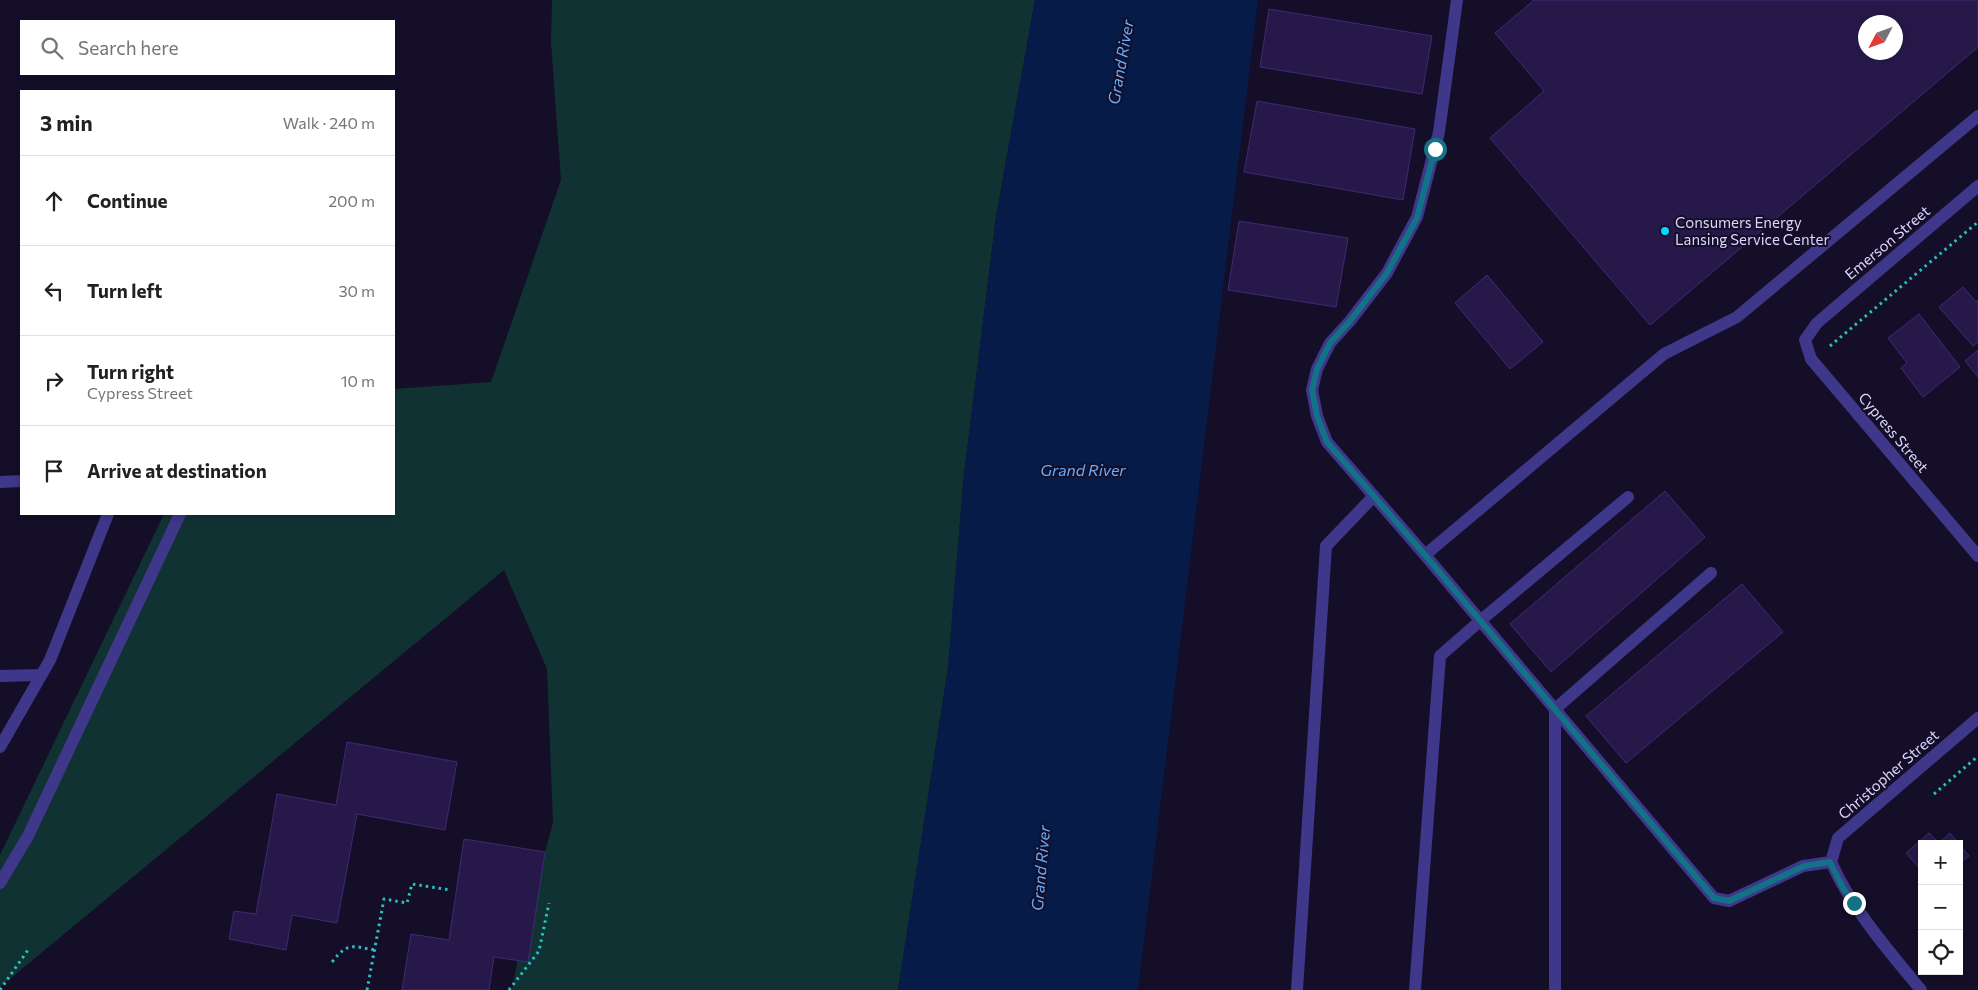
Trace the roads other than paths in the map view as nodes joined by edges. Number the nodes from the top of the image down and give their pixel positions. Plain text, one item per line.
1 (1457, 0) edge
2 (1978, 116) edge
3 (1978, 186) edge
4 (1817, 323) joint
5 (20, 481) edge
6 (0, 482) edge
7 (1374, 496) junction
8 (1628, 497) dead end
9 (108, 515) edge
10 (180, 515) edge
11 (1425, 555) junction
12 (1978, 556) edge
13 (1711, 573) dead end
14 (1480, 620) junction
15 (41, 675) junction
16 (0, 676) edge
17 (1555, 709) junction
18 (1978, 718) edge
19 (0, 747) edge
20 (1830, 862) junction
21 (0, 883) edge
22 (1298, 990) edge
23 (1415, 990) edge
24 (1555, 990) edge
25 (1921, 990) edge

1 - 7 street
2 - 11 street
3 - 4 street, Emerson Street
4 - 12 street, Cypress Street
5 - 6 street
7 - 11 street
7 - 22 street
8 - 14 street
9 - 15 street
10 - 21 street
11 - 14 street
13 - 17 street
14 - 17 street
14 - 23 street
15 - 16 street
15 - 19 street
17 - 20 street
17 - 24 street
18 - 20 street, Christopher Street
20 - 25 street

